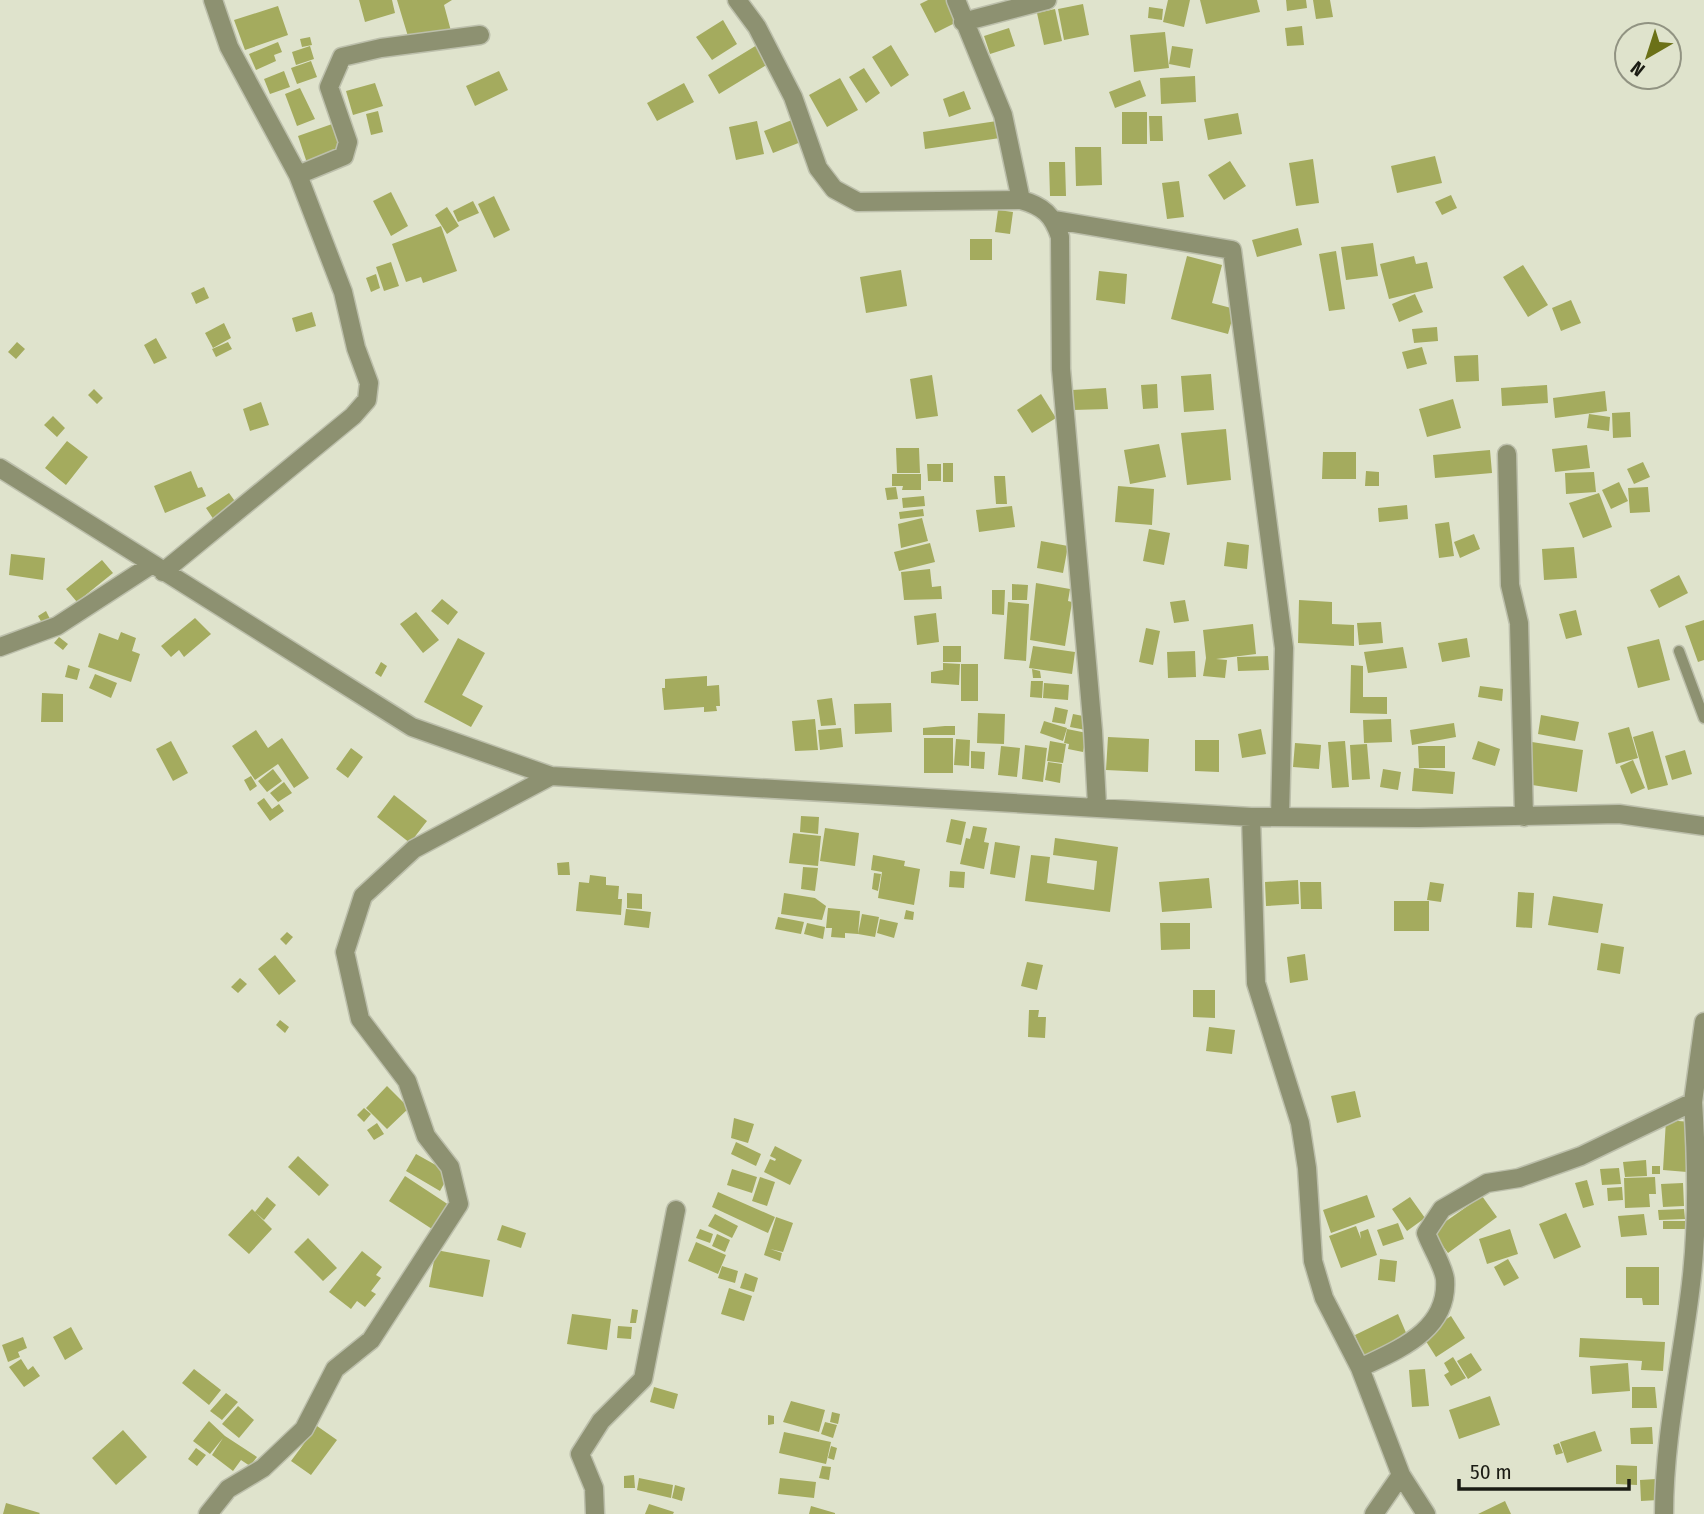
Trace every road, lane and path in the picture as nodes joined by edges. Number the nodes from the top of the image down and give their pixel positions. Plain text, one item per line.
1 (213, 0) edge
2 (737, 0) edge
3 (956, 0) edge
4 (1047, 0) edge
5 (963, 22) junction
6 (480, 35) dead end
7 (299, 175) junction
8 (1021, 200) junction
9 (1055, 220) junction
10 (1507, 454) dead end
11 (0, 468) edge
12 (157, 568) junction
13 (0, 647) edge
14 (1679, 651) dead end
15 (1704, 718) edge
16 (551, 776) junction
17 (1097, 806) junction
18 (1251, 817) junction
19 (1280, 817) junction
20 (1524, 817) junction
21 (1704, 826) edge
22 (1704, 1022) edge
23 (1693, 1102) junction
24 (676, 1210) dead end
25 (1360, 1368) junction
26 (1401, 1475) junction
27 (208, 1514) edge
28 (595, 1514) edge
29 (1374, 1514) edge
30 (1426, 1514) edge
31 (1664, 1514) edge

1 - 7 street
2 - 8 street
3 - 5 street
4 - 5 street
5 - 8 street
6 - 7 street
7 - 12 street
8 - 9 street
9 - 17 street
9 - 19 street
10 - 20 street
11 - 12 street
12 - 13 street
12 - 16 street
14 - 15 lane
16 - 17 street
16 - 27 street
17 - 18 street
18 - 19 street
18 - 25 street
19 - 20 street
20 - 21 street
22 - 23 street
23 - 25 street
23 - 31 street
24 - 28 street
25 - 26 street
26 - 29 street
26 - 30 street

